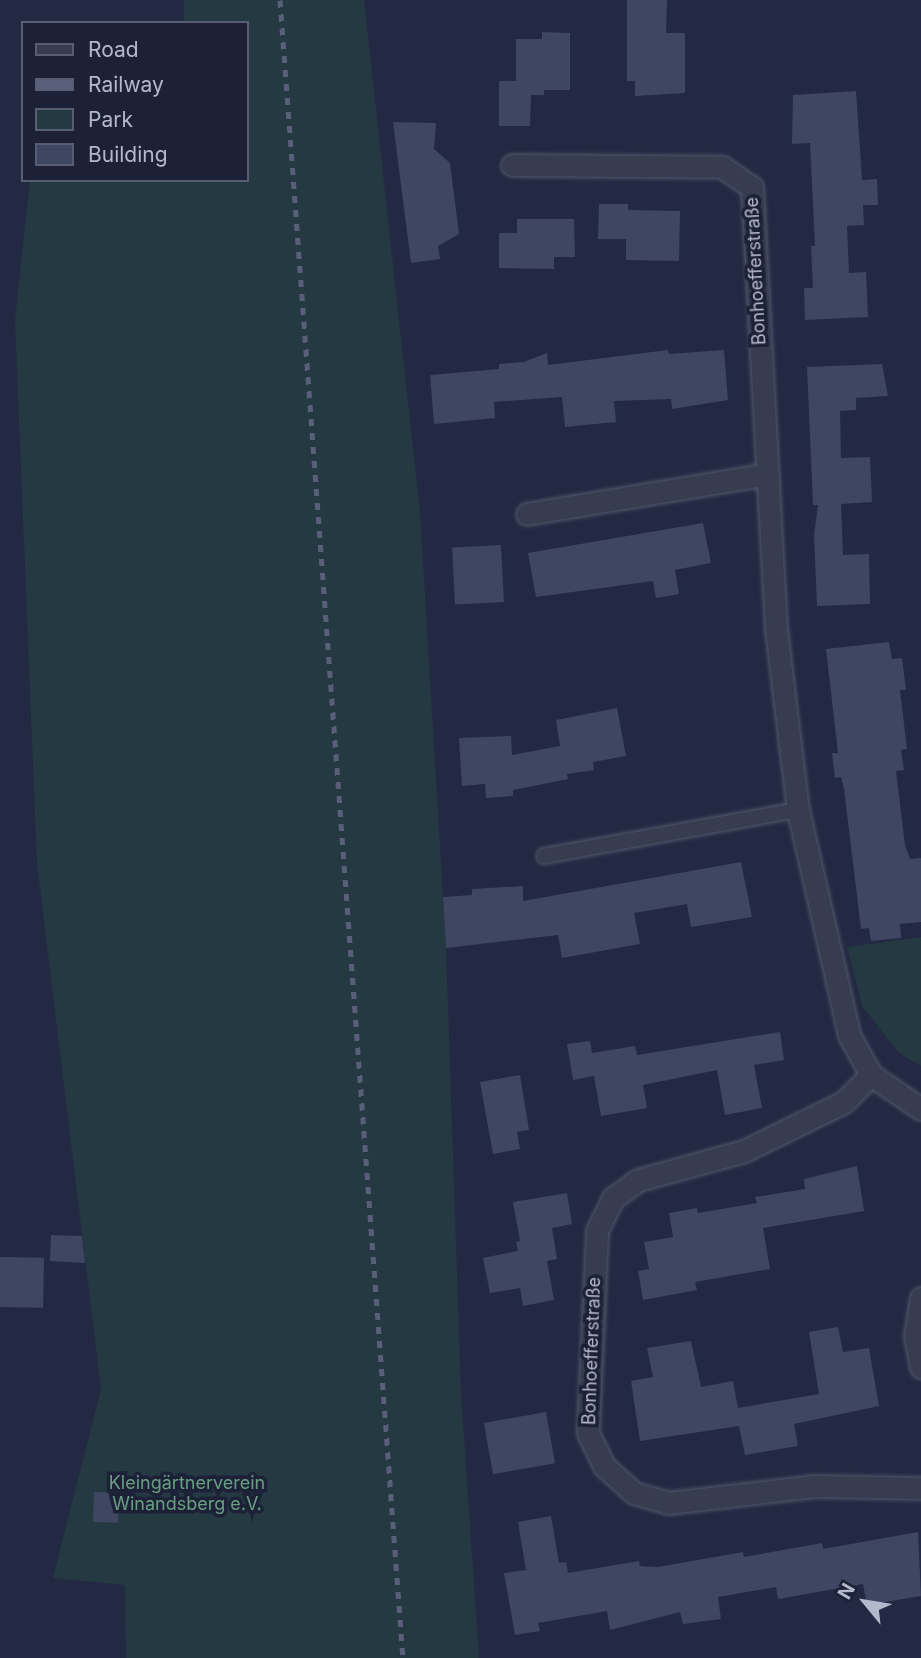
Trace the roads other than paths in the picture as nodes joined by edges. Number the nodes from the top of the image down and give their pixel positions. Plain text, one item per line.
1 (512, 165) dead end
2 (768, 474) junction
3 (527, 514) dead end
4 (798, 810) junction
5 (544, 856) dead end
6 (872, 1075) junction
7 (921, 1109) edge
8 (921, 1298) edge
9 (921, 1367) edge
10 (921, 1488) edge

1 - 2 street, Bonhoefferstraße
2 - 3 street
2 - 4 street, Bonhoefferstraße
4 - 5 lane
4 - 6 street, Bonhoefferstraße
6 - 7 street, Bonhoefferstraße
6 - 10 street, Bonhoefferstraße
8 - 9 street

